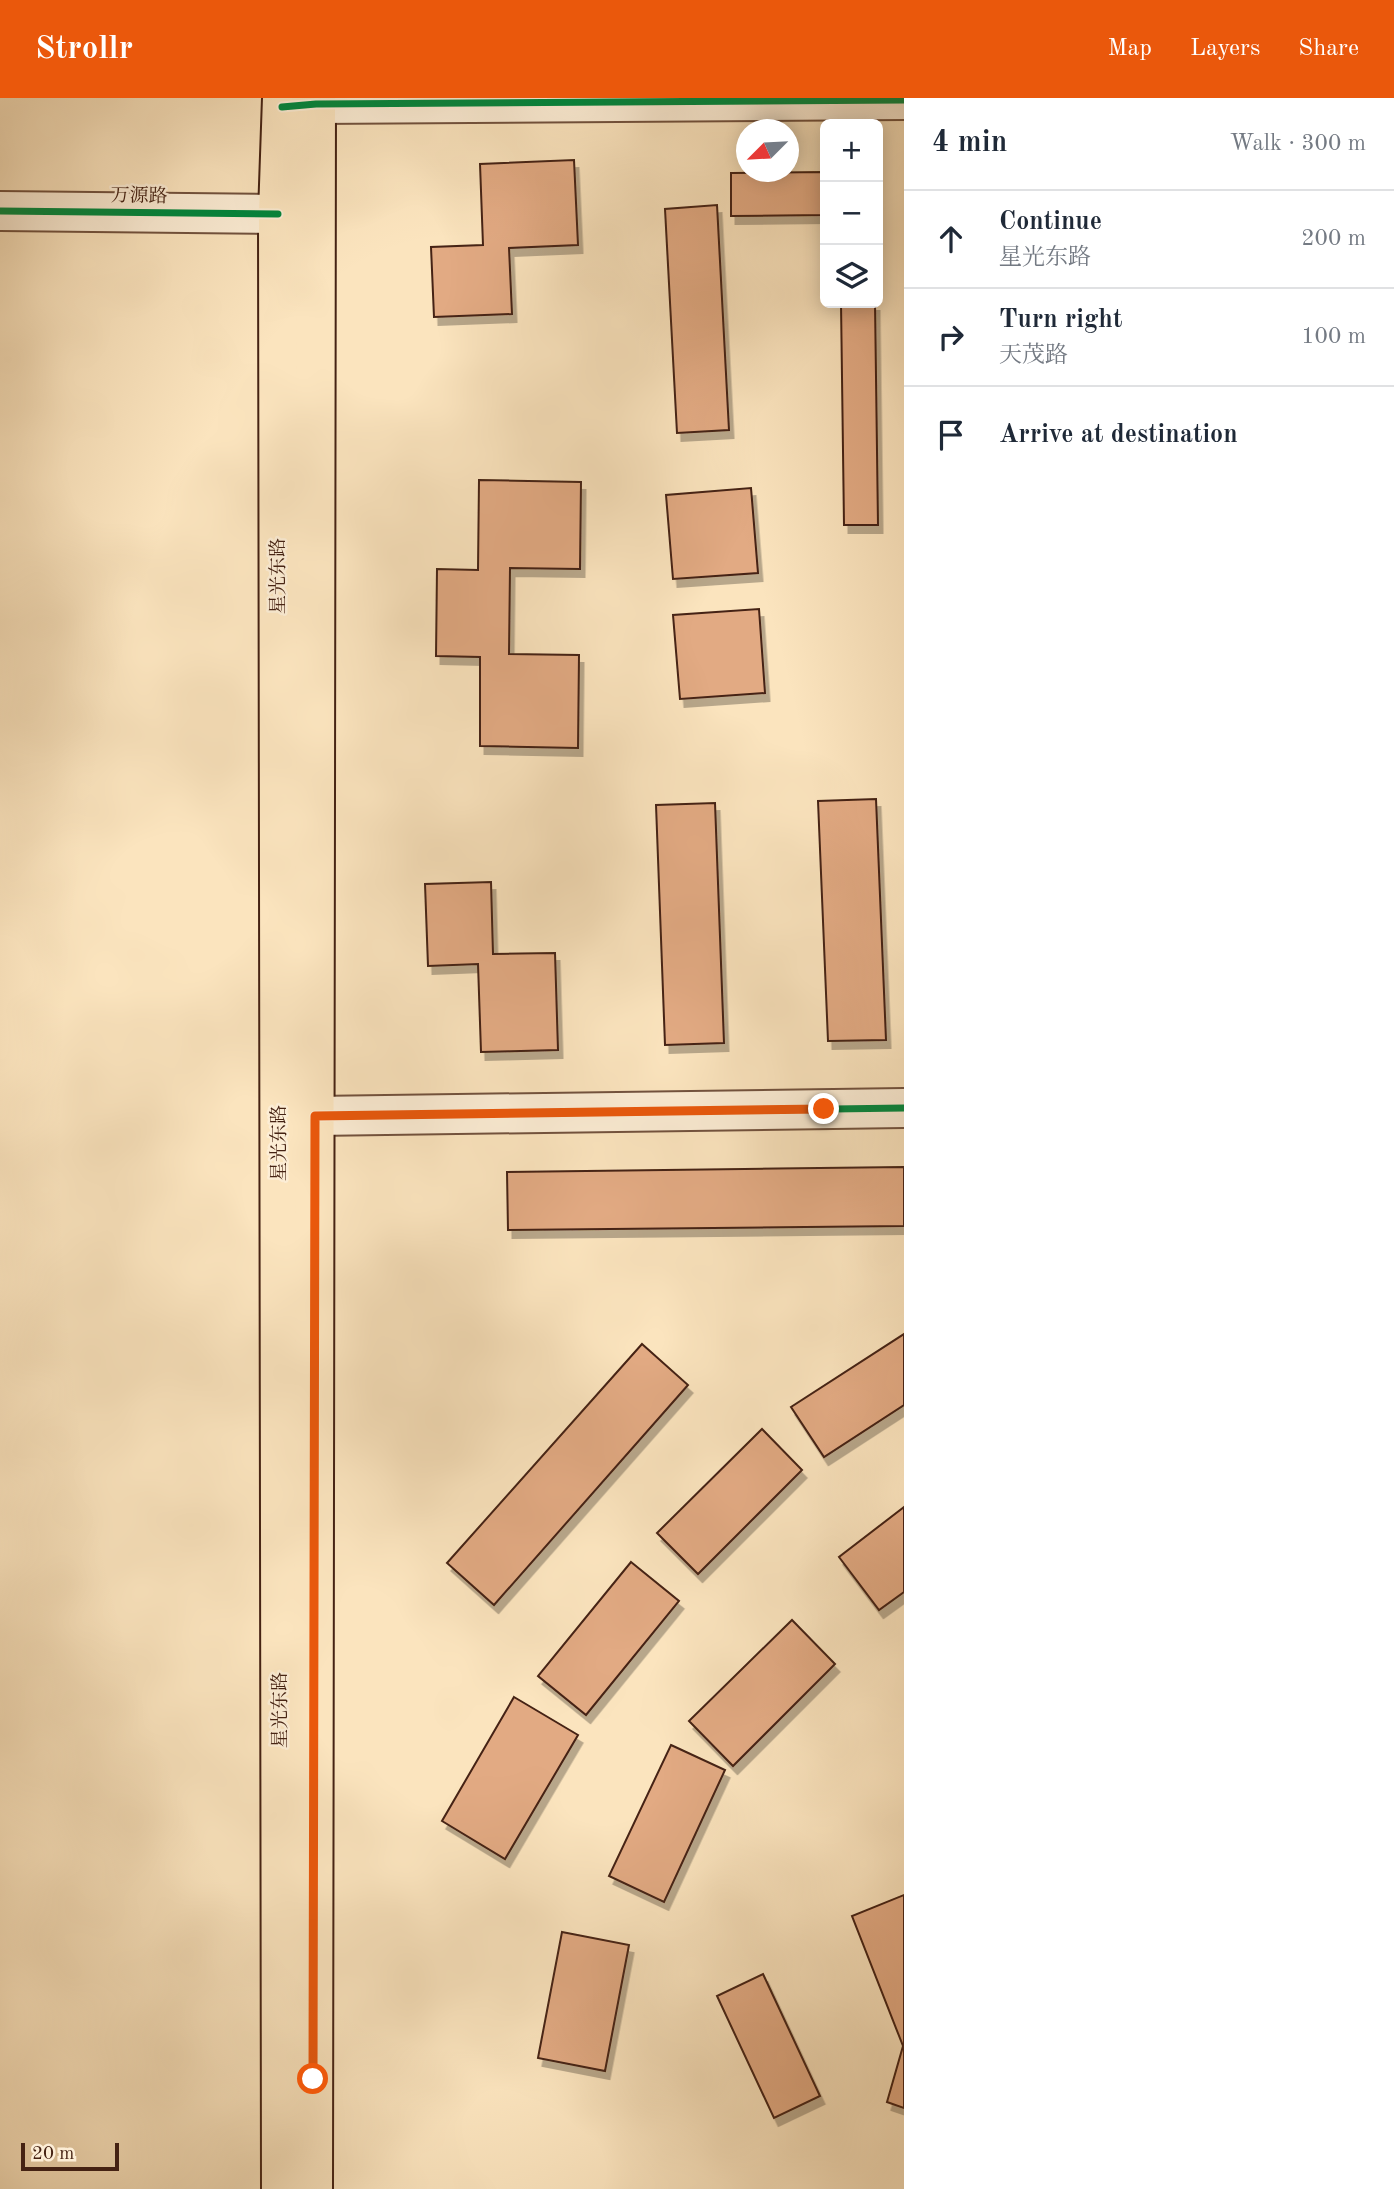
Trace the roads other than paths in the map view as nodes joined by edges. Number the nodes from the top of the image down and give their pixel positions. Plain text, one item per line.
1 (904, 100) edge
2 (299, 102) edge
3 (0, 211) edge
4 (278, 214) junction
5 (904, 1108) edge
6 (315, 1116) junction
7 (281, 2189) edge
8 (313, 2189) edge

1 - 2 street
2 - 4 main road, 星光东路
2 - 6 main road, 星光东路
3 - 4 street, 万源路
4 - 7 main road, 星光东路
5 - 6 street
6 - 8 main road, 星光东路

